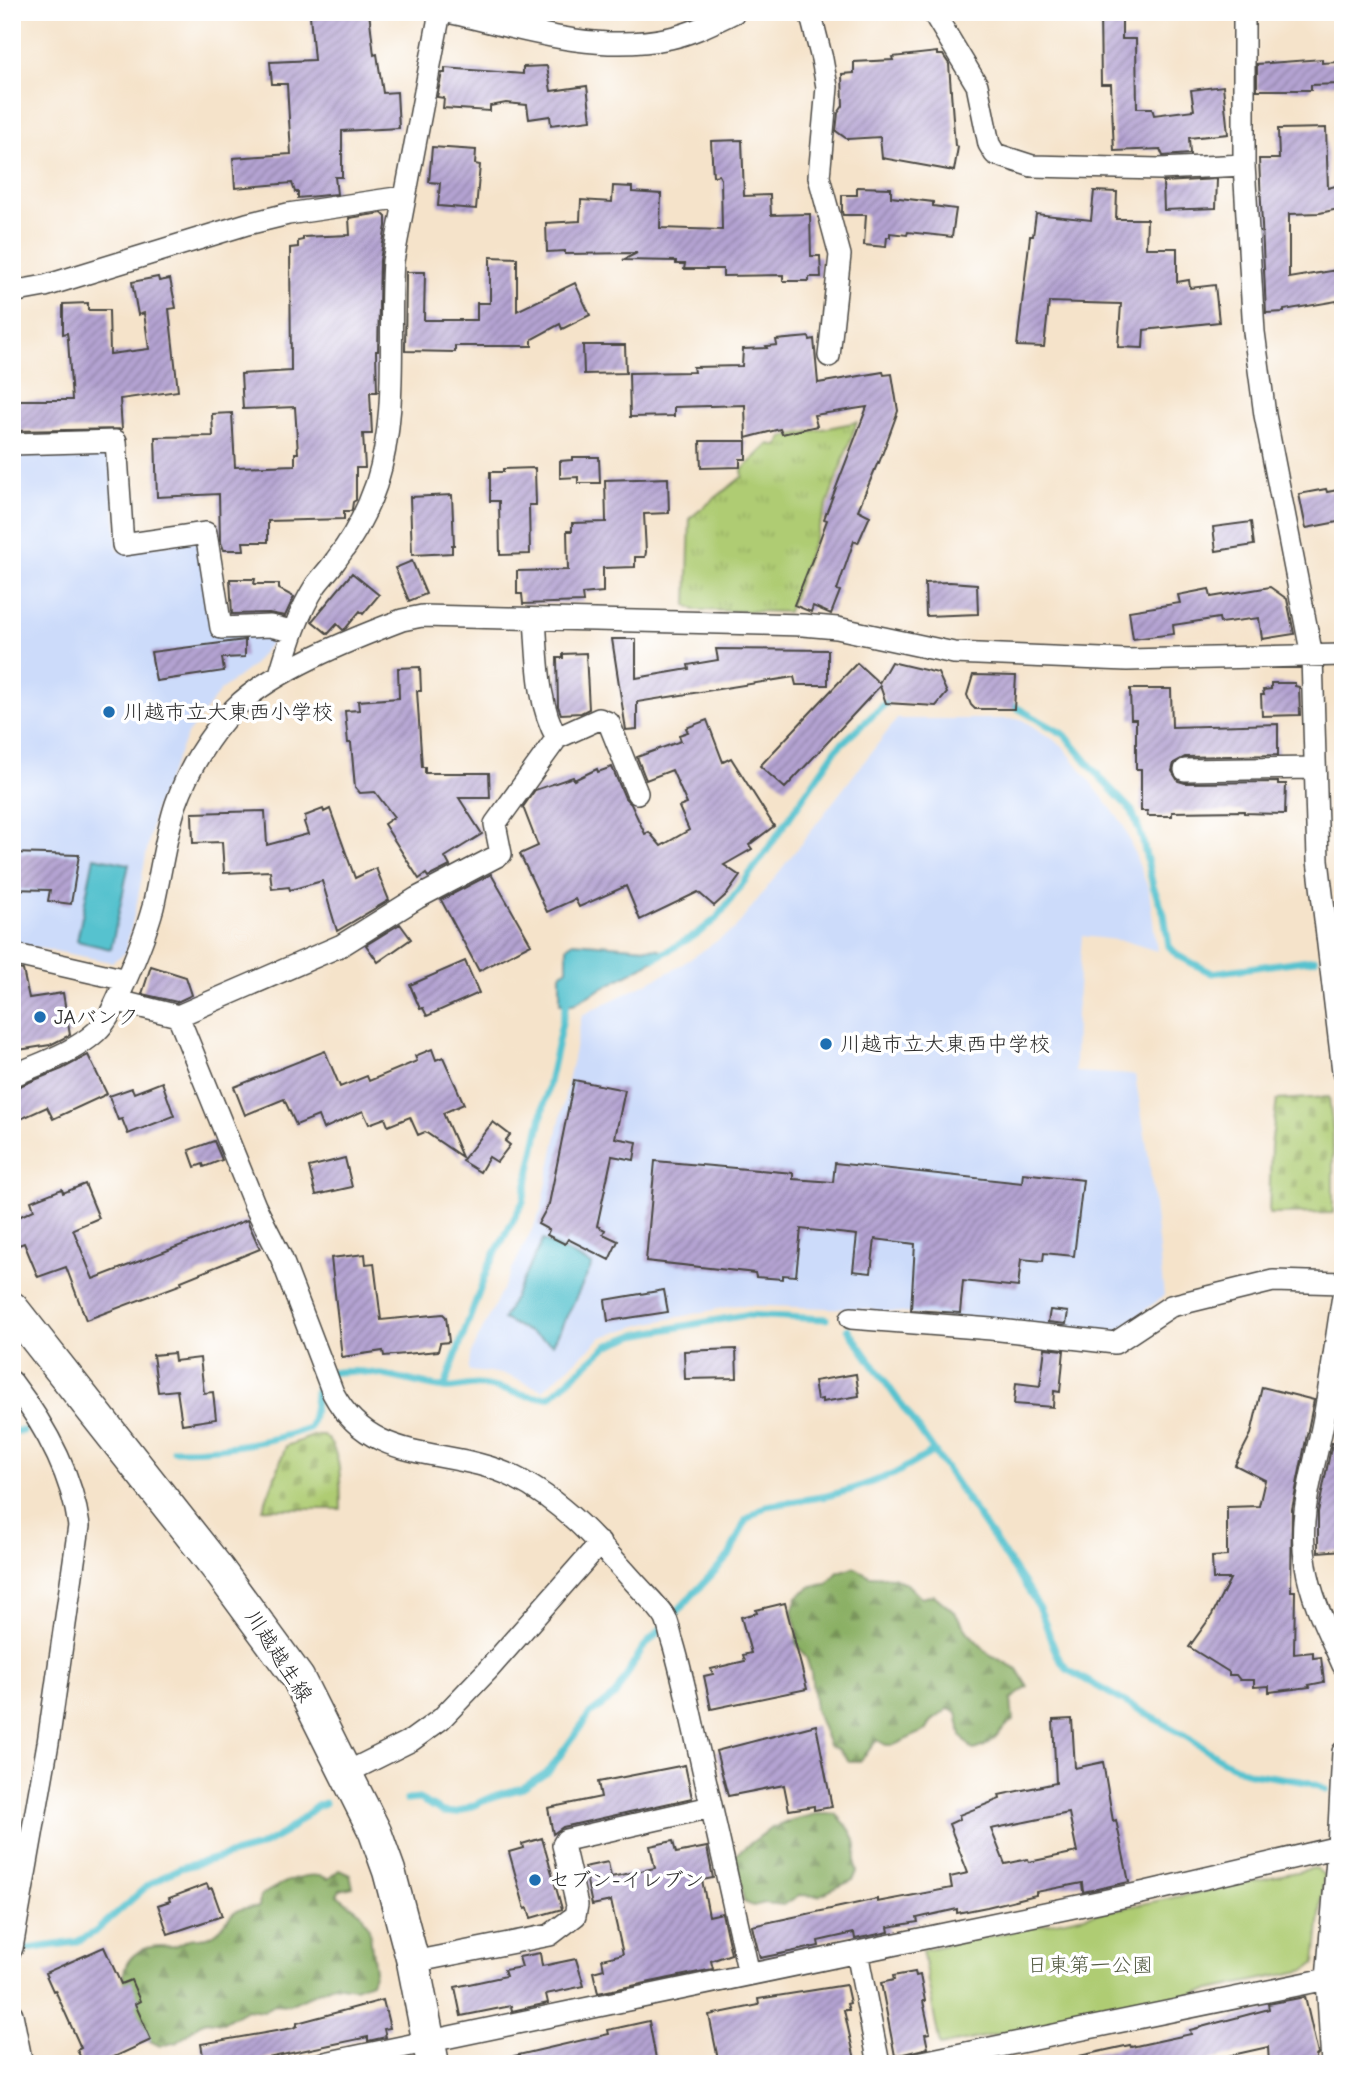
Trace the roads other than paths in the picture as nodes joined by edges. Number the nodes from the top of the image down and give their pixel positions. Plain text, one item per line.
1 (440, 12) edge
2 (449, 12) edge
3 (735, 12) edge
4 (810, 12) edge
5 (933, 12) edge
6 (1244, 12) edge
7 (1244, 165) junction
8 (404, 197) junction
9 (12, 292) edge
10 (829, 356) dead end
11 (12, 444) edge
12 (536, 619) junction
13 (292, 631) junction
14 (1343, 655) edge
15 (1312, 656) junction
16 (280, 674) junction
17 (557, 738) junction
18 (1315, 768) junction
19 (1185, 770) dead end
20 (638, 793) dead end
21 (12, 954) edge
22 (125, 981) junction
23 (118, 1001) junction
24 (178, 1016) junction
25 (1343, 1071) edge
26 (12, 1076) edge
27 (1343, 1283) edge
28 (1343, 1296) edge
29 (12, 1308) edge
30 (851, 1318) dead end
31 (12, 1382) edge
32 (600, 1543) junction
33 (1343, 1665) edge
34 (1343, 1752) edge
35 (346, 1773) junction
36 (711, 1807) junction
37 (1341, 1847) edge
38 (13, 1942) edge
39 (857, 1952) junction
40 (413, 1962) junction
41 (749, 1974) junction
42 (1327, 1979) junction
43 (12, 2014) edge
44 (430, 2052) edge
45 (22, 2064) edge
46 (320, 2064) edge
47 (879, 2064) edge
48 (914, 2064) edge
49 (1332, 2064) edge

1 - 8 street
2 - 3 street
4 - 10 street
5 - 7 street
6 - 7 street
7 - 15 street
8 - 9 street
8 - 13 street
11 - 13 street
12 - 15 street
12 - 16 street
12 - 17 street
13 - 16 street
14 - 15 street
15 - 18 street
16 - 22 street
17 - 20 street
17 - 24 street
18 - 19 street
18 - 25 street
21 - 22 street
22 - 23 street
23 - 24 street
23 - 26 street
24 - 32 street
27 - 30 street
28 - 33 street
29 - 35 main road, 川越越生線
31 - 38 street
32 - 35 street
32 - 36 street
34 - 37 street
35 - 40 main road, 川越越生線
36 - 40 street
36 - 41 street
37 - 39 street
37 - 42 street
39 - 41 street
39 - 47 street
40 - 44 main road, 川越越生線
41 - 44 street
42 - 48 street
42 - 49 street
43 - 45 street
44 - 46 street

